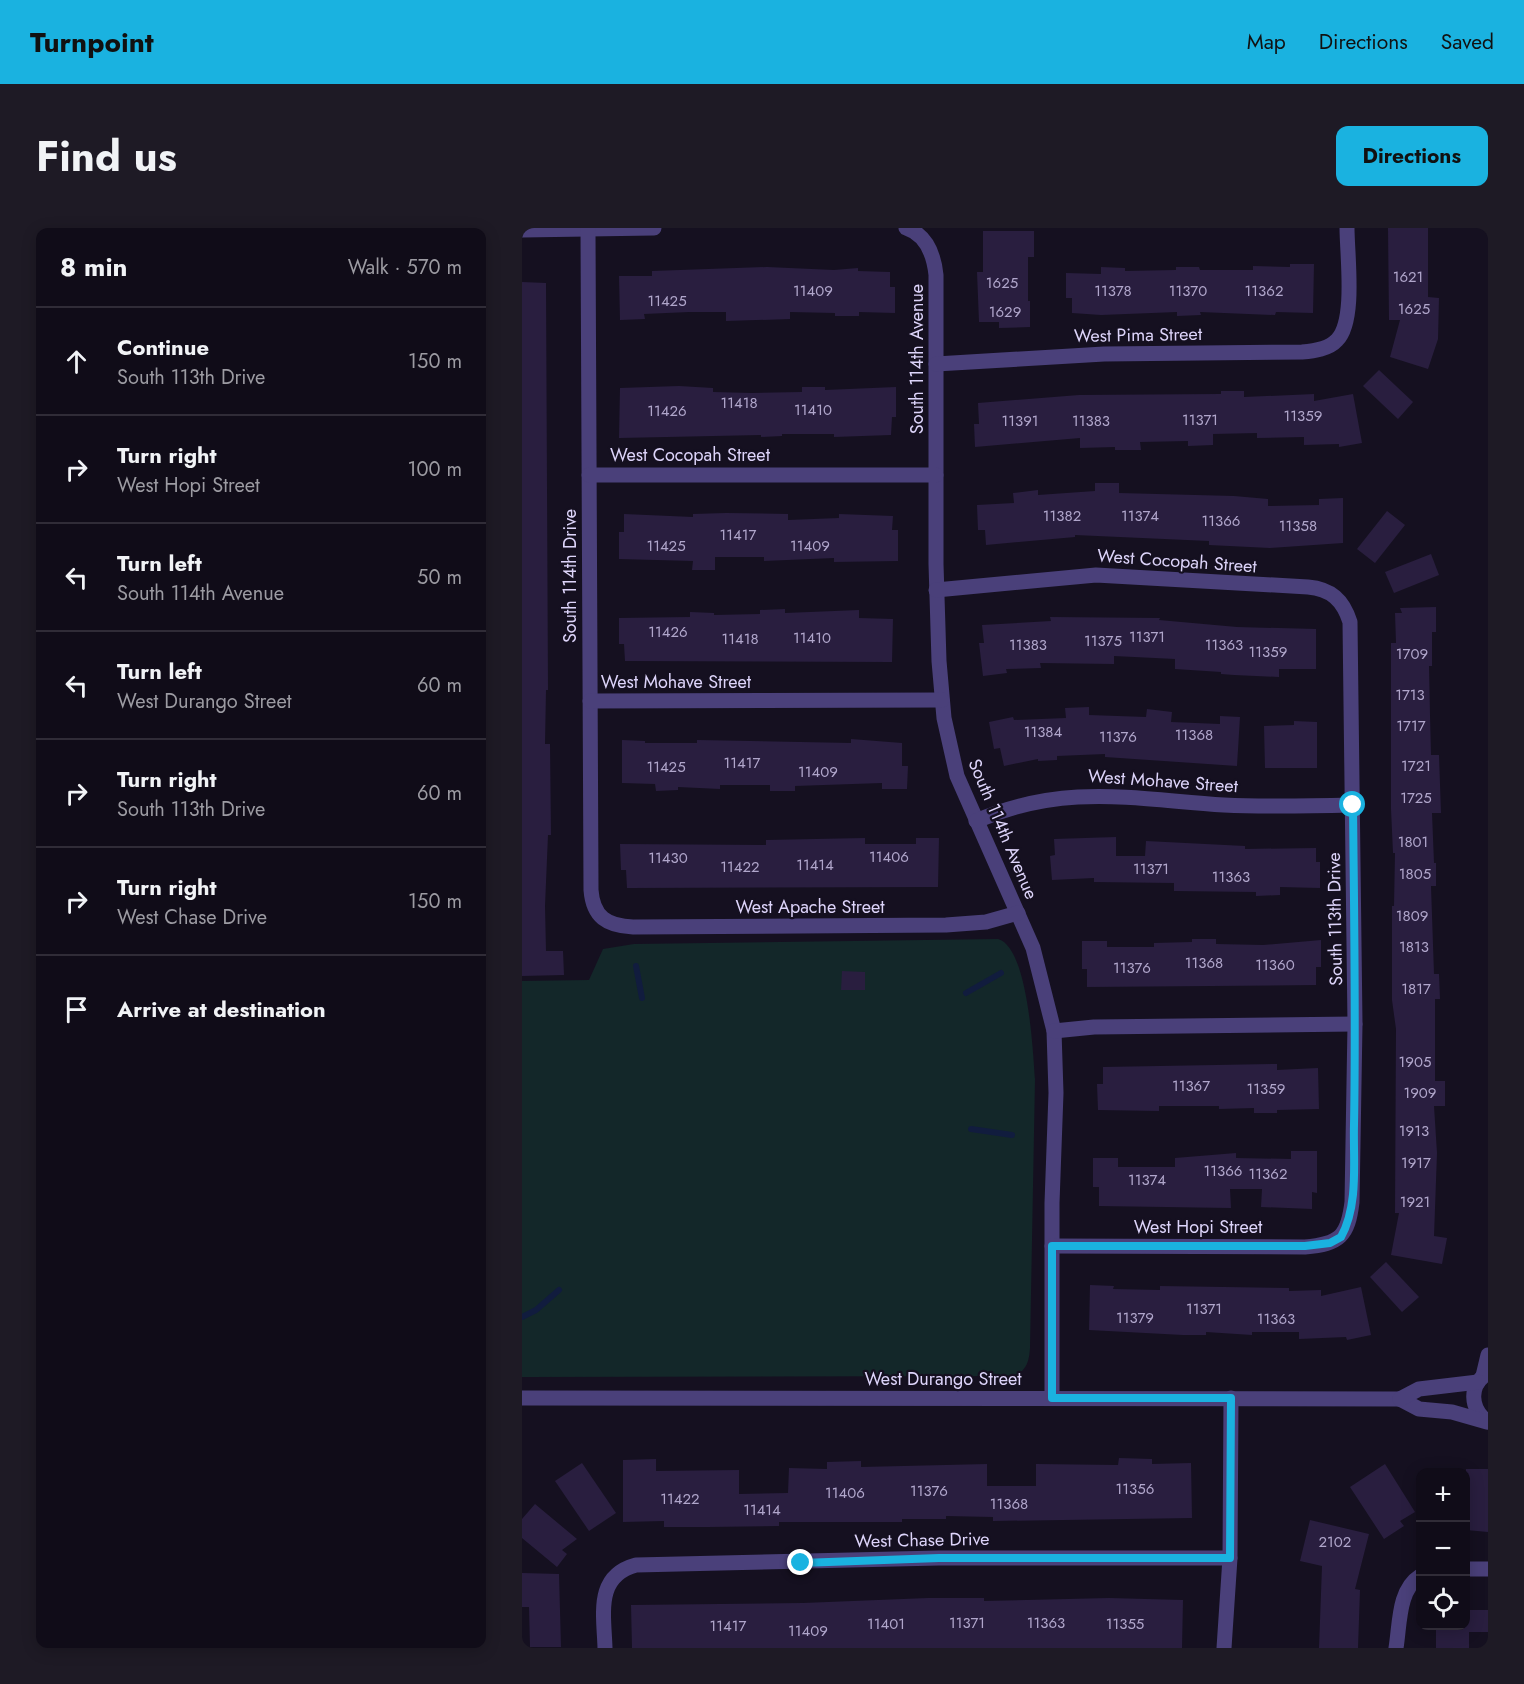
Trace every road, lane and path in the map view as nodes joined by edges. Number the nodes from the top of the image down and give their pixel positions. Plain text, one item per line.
1 (654, 228) edge
2 (906, 228) edge
3 (1347, 228) edge
4 (522, 230) edge
5 (588, 230) junction
6 (936, 364) junction
7 (589, 475) junction
8 (936, 475) junction
9 (936, 590) junction
10 (1340, 601) joint
11 (942, 700) junction
12 (590, 702) junction
13 (1353, 805) junction
14 (976, 821) junction
15 (1018, 913) junction
16 (602, 920) joint
17 (1355, 1024) junction
18 (1054, 1031) junction
19 (1341, 1237) joint
20 (1052, 1246) junction
21 (1488, 1355) edge
22 (1483, 1377) edge
23 (522, 1398) edge
24 (1052, 1398) junction
25 (1231, 1398) junction
26 (1400, 1399) junction
27 (1488, 1422) edge
28 (1230, 1558) junction
29 (1470, 1569) edge
30 (1488, 1569) edge
31 (1416, 1580) edge
32 (604, 1648) edge
33 (1224, 1648) edge
34 (1396, 1648) edge

1 - 5 street
2 - 6 street, South 114th Avenue
3 - 6 street, West Pima Street
4 - 5 street
5 - 7 street, South 114th Drive
6 - 8 street, South 114th Avenue
7 - 8 street, West Cocopah Street
7 - 12 street, South 114th Drive
8 - 9 street, South 114th Avenue
9 - 10 street, West Cocopah Street
9 - 11 street, South 114th Avenue
10 - 13 street, South 113th Drive
11 - 12 street, West Mohave Street
11 - 14 street, South 114th Avenue
12 - 16 street, South 114th Drive
13 - 14 street, West Mohave Street
13 - 17 street, South 113th Drive
14 - 15 street, South 114th Avenue
15 - 16 street, West Apache Street
15 - 18 street, South 114th Avenue
17 - 18 street
17 - 19 street, South 113th Drive
18 - 20 street, South 114th Avenue
19 - 20 street, West Hopi Street
20 - 24 street, South 114th Avenue
21 - 22 street
22 - 26 street
22 - 27 street
23 - 24 street, West Durango Street
24 - 25 street, West Durango Street
25 - 26 street, West Durango Street
25 - 28 street
26 - 27 street
28 - 32 street, West Chase Drive
28 - 33 street
29 - 30 street
31 - 34 street

